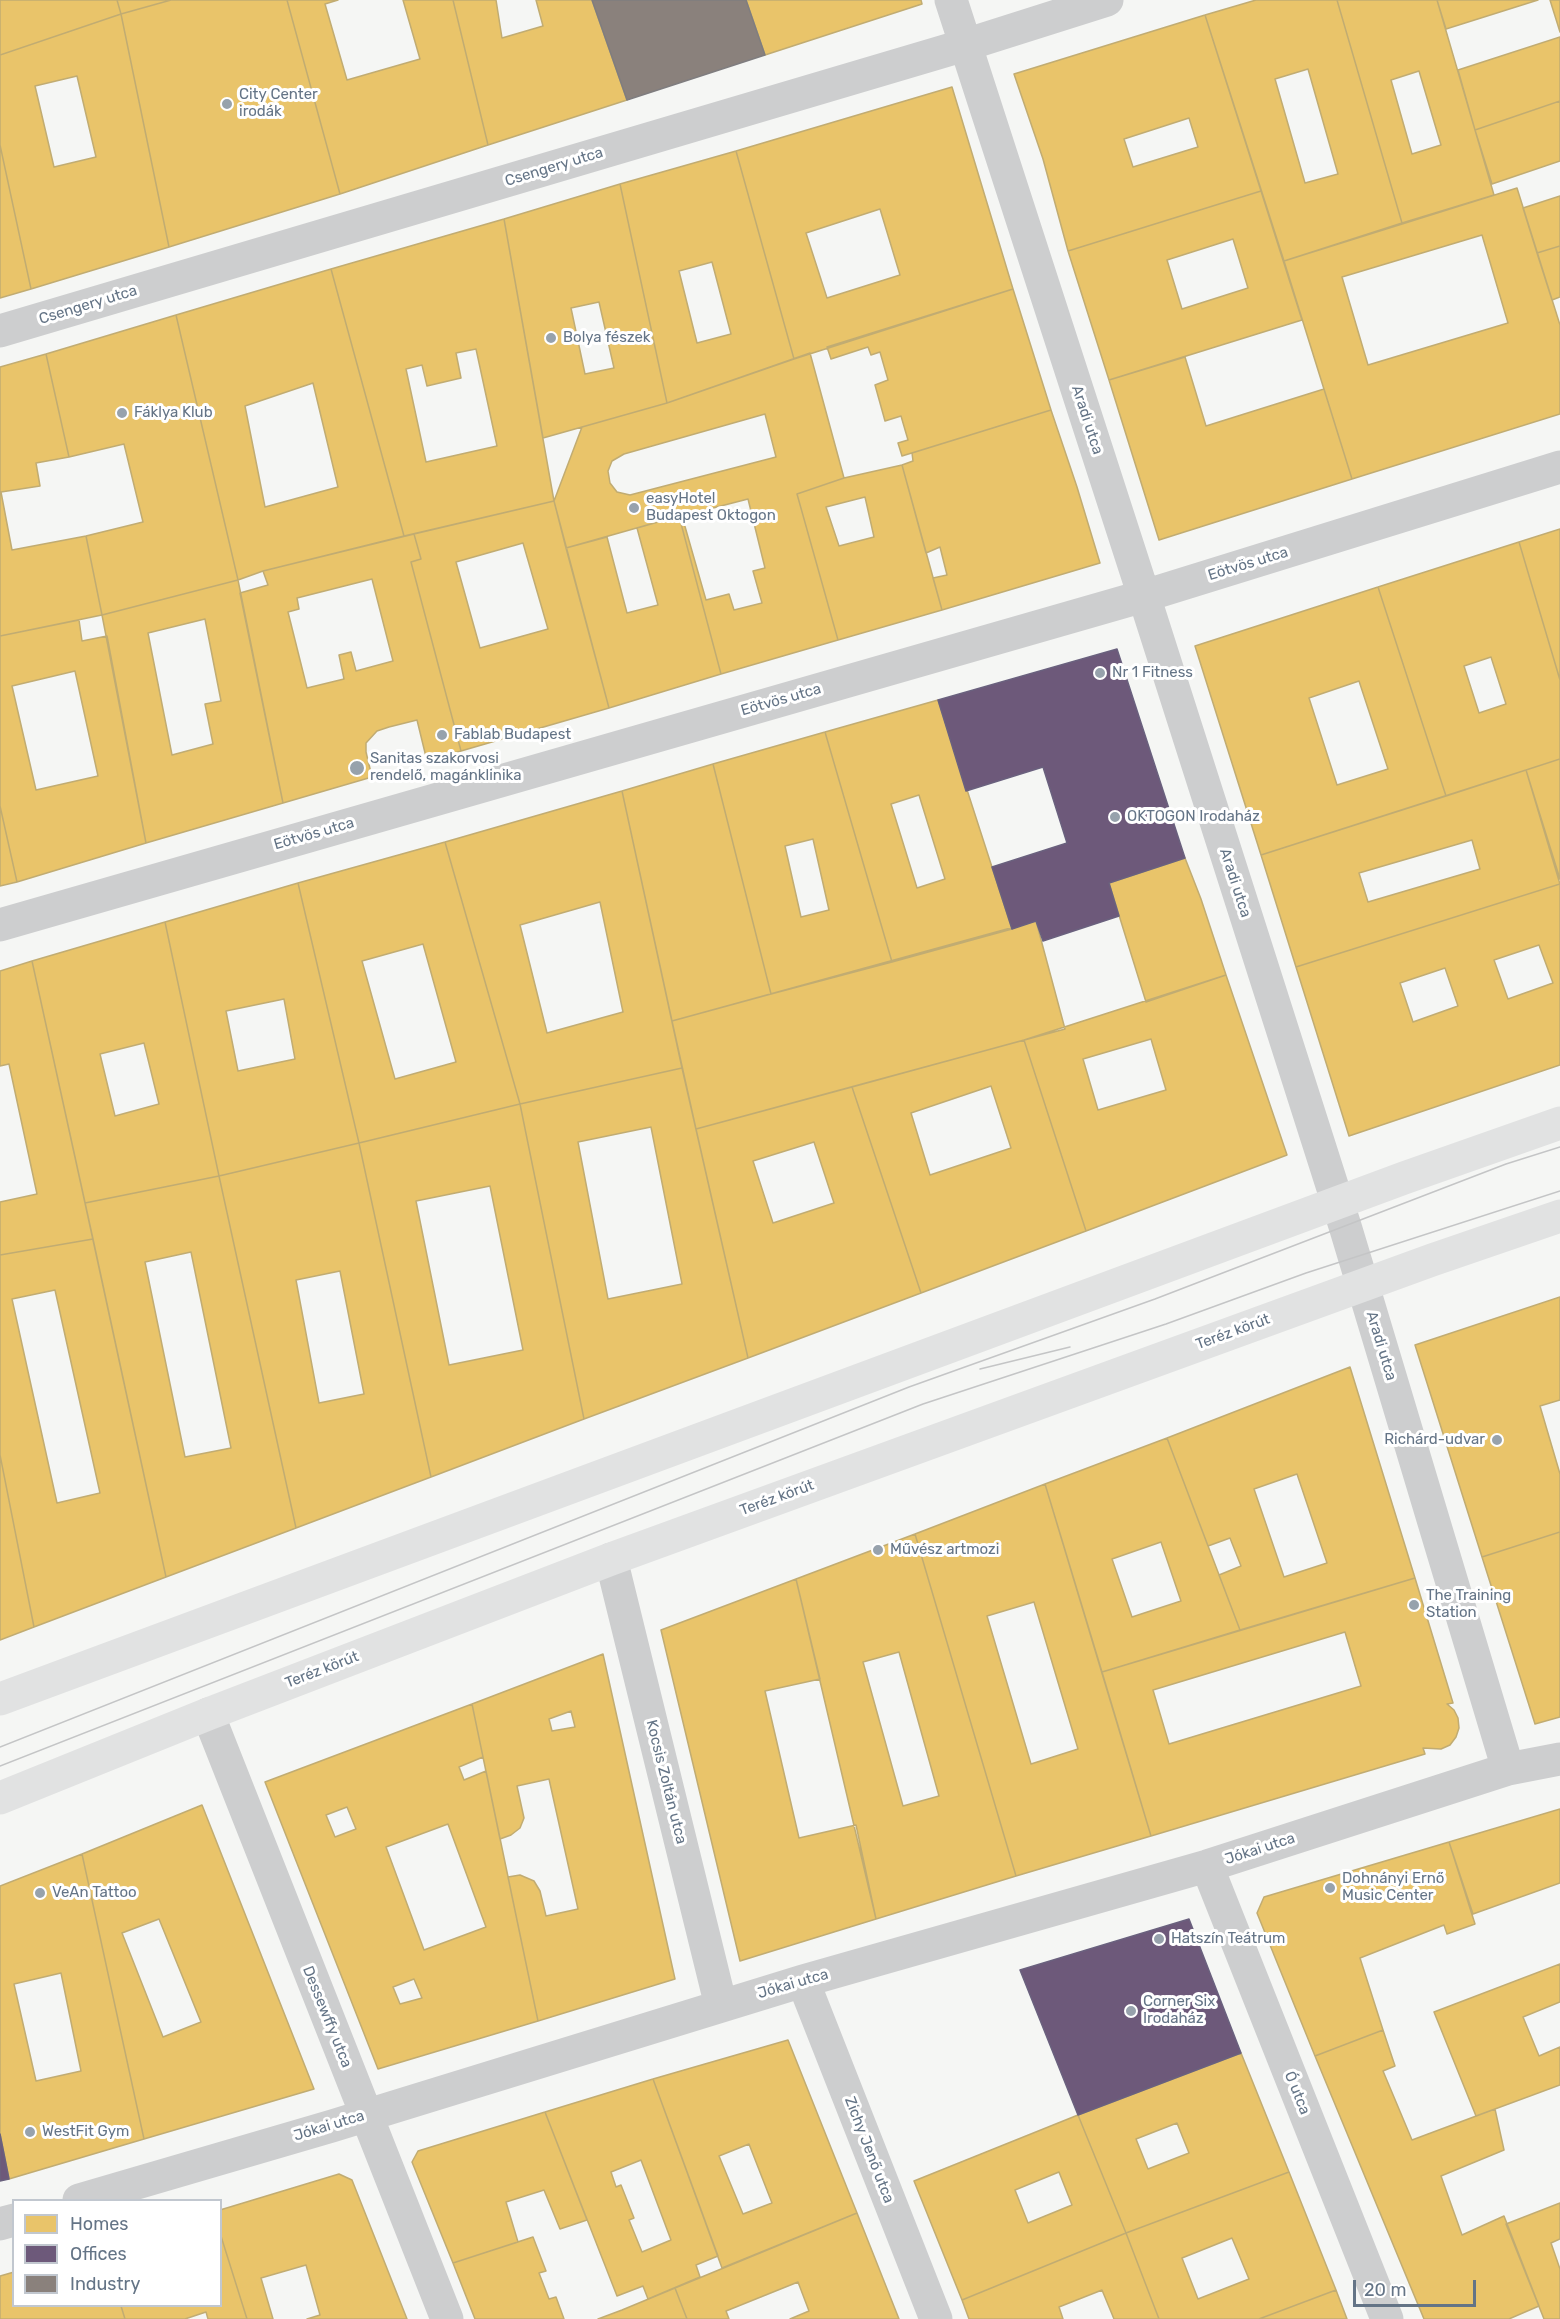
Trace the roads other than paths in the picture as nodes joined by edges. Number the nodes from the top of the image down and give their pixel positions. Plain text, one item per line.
1 (951, 0) edge
2 (1107, 0) edge
3 (965, 45) junction
4 (0, 331) edge
5 (1560, 467) edge
6 (1144, 596) junction
7 (0, 925) edge
8 (1560, 1123) edge
9 (1337, 1203) junction
10 (1560, 1216) edge
11 (1362, 1285) junction
12 (611, 1559) junction
13 (0, 1699) edge
14 (208, 1714) junction
15 (1560, 1759) edge
16 (1508, 1769) junction
17 (0, 1798) edge
18 (1206, 1866) junction
19 (803, 1981) junction
20 (721, 2006) junction
21 (366, 2115) junction
22 (82, 2199) edge
23 (447, 2319) edge
24 (936, 2319) edge
25 (1387, 2319) edge

1 - 3 street, Aradi utca
2 - 3 street, Csengery utca
3 - 4 street, Csengery utca
3 - 6 street, Aradi utca
5 - 6 street, Eötvös utca
6 - 7 street, Eötvös utca
6 - 9 street, Aradi utca
8 - 9 main road
9 - 11 street, Aradi utca
9 - 13 main road
10 - 11 main road, Teréz körút
11 - 12 main road, Teréz körút
11 - 16 street, Aradi utca
12 - 14 main road, Teréz körút
12 - 20 street, Kocsis Zoltán utca
14 - 17 main road, Teréz körút
14 - 21 street, Dessewffy utca
15 - 16 street, Jókai utca
16 - 18 street, Jókai utca
18 - 19 street, Jókai utca
18 - 25 street, Ó utca
19 - 20 street, Jókai utca
19 - 24 street, Zichy Jenő utca
20 - 21 street, Jókai utca
21 - 22 street, Jókai utca
21 - 23 street, Dessewffy utca

